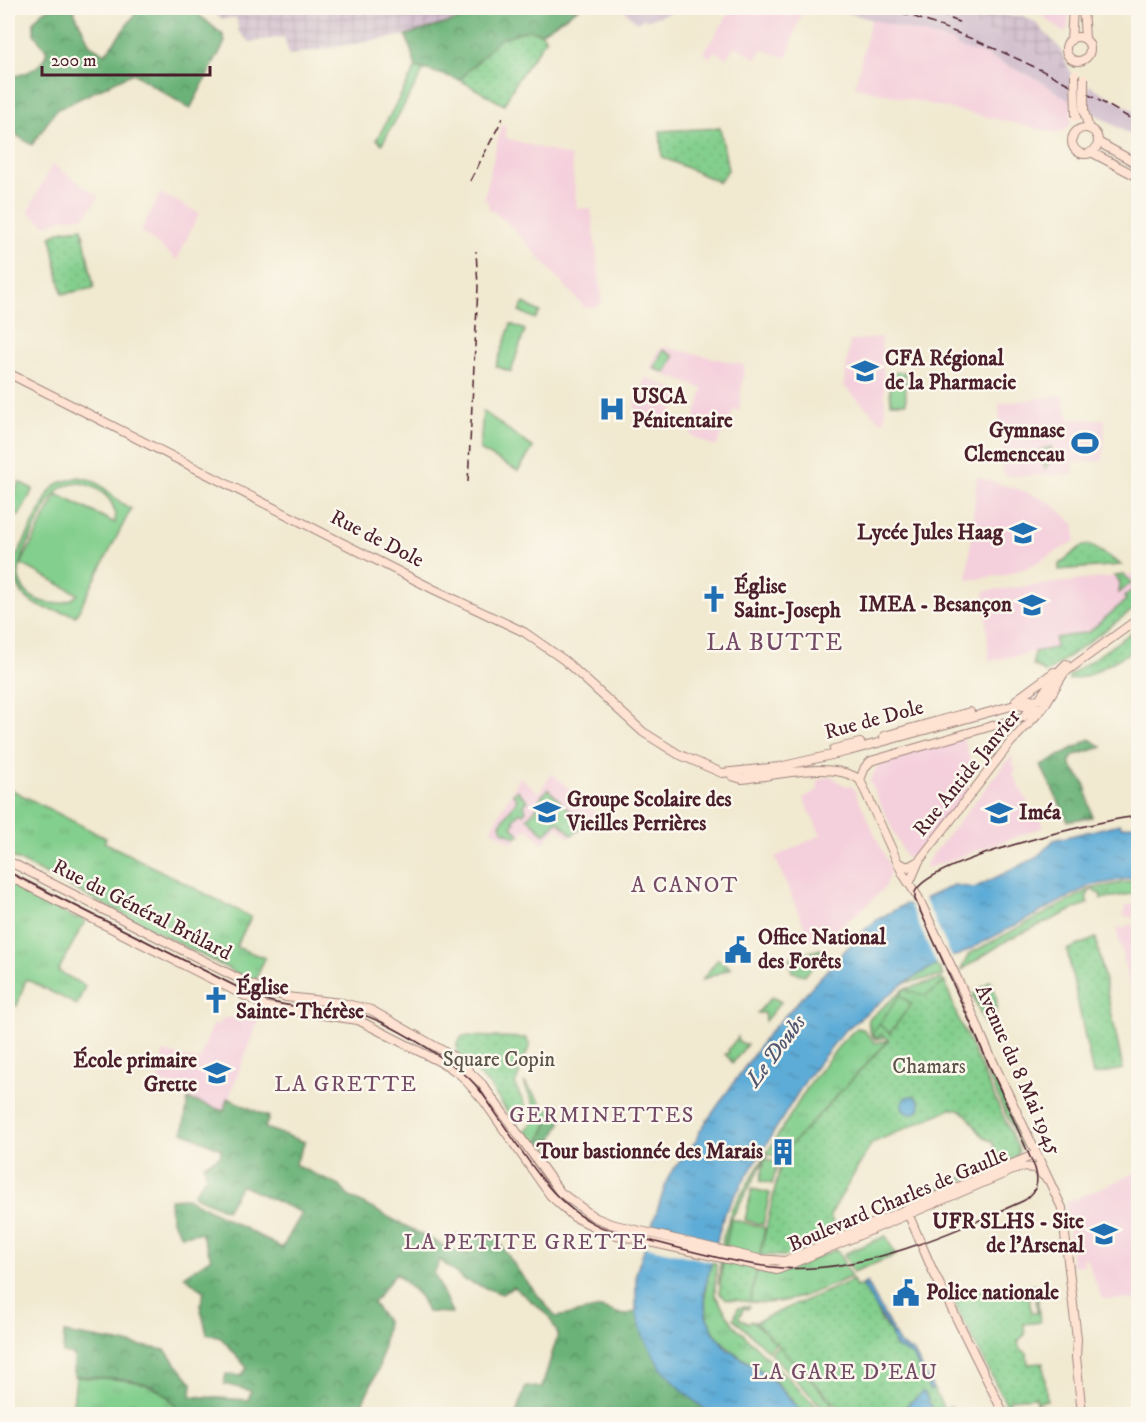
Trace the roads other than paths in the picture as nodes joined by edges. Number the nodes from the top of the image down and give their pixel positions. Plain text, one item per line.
1 (1073, 8) edge
2 (1083, 8) edge
3 (1085, 38) junction
4 (1071, 40) junction
5 (1072, 61) junction
6 (1084, 62) junction
7 (1089, 129) junction
8 (1074, 133) junction
9 (1098, 141) junction
10 (1091, 152) junction
11 (1138, 164) edge
12 (1138, 177) edge
13 (8, 373) edge
14 (1138, 613) edge
15 (1138, 619) edge
16 (1066, 664) junction
17 (1016, 700) junction
18 (1039, 704) junction
19 (709, 767) junction
20 (728, 774) junction
21 (860, 780) junction
22 (8, 861) edge
23 (919, 861) junction
24 (898, 862) junction
25 (8, 876) edge
26 (909, 884) junction
27 (1036, 1154) junction
28 (1048, 1180) junction
29 (907, 1212) junction
30 (611, 1224) joint
31 (608, 1233) joint
32 (1004, 1414) edge
33 (1082, 1414) edge

1 - 4 main road
2 - 3 main road
3 - 4 main road
3 - 6 main road
4 - 5 main road
5 - 6 main road
5 - 8 main road, bridge
6 - 7 main road, bridge
7 - 8 main road
7 - 9 main road
8 - 10 main road
9 - 10 main road
9 - 11 main road
10 - 12 main road
13 - 19 main road, Rue de Dole
14 - 16 main road
15 - 18 main road, Rue de Dole
16 - 17 main road
16 - 18 main road, Rue Antide Janvier
17 - 18 main road, Rue de Dole
17 - 19 main road, Rue de Dole
18 - 20 main road, Rue de Dole
18 - 21 main road
18 - 23 main road, Rue Antide Janvier
19 - 20 main road, Rue de Dole
20 - 21 main road
21 - 24 main road, Avenue du 8 Mai 1945
22 - 30 main road, Rue du Général Brûlard
23 - 24 main road, Rue Antide Janvier
23 - 26 main road, Rue Antide Janvier
24 - 26 main road, Avenue du 8 Mai 1945
25 - 31 main road, Rue du Général Brûlard
26 - 27 main road, Avenue du 8 Mai 1945
27 - 28 main road, Avenue du 8 Mai 1945
27 - 29 main road, Boulevard Charles de Gaulle
28 - 29 main road, Boulevard Charles de Gaulle
28 - 33 main road, Avenue du 8 Mai 1945
29 - 30 main road, Boulevard Charles de Gaulle
29 - 31 main road, Boulevard Charles de Gaulle
29 - 32 main road

